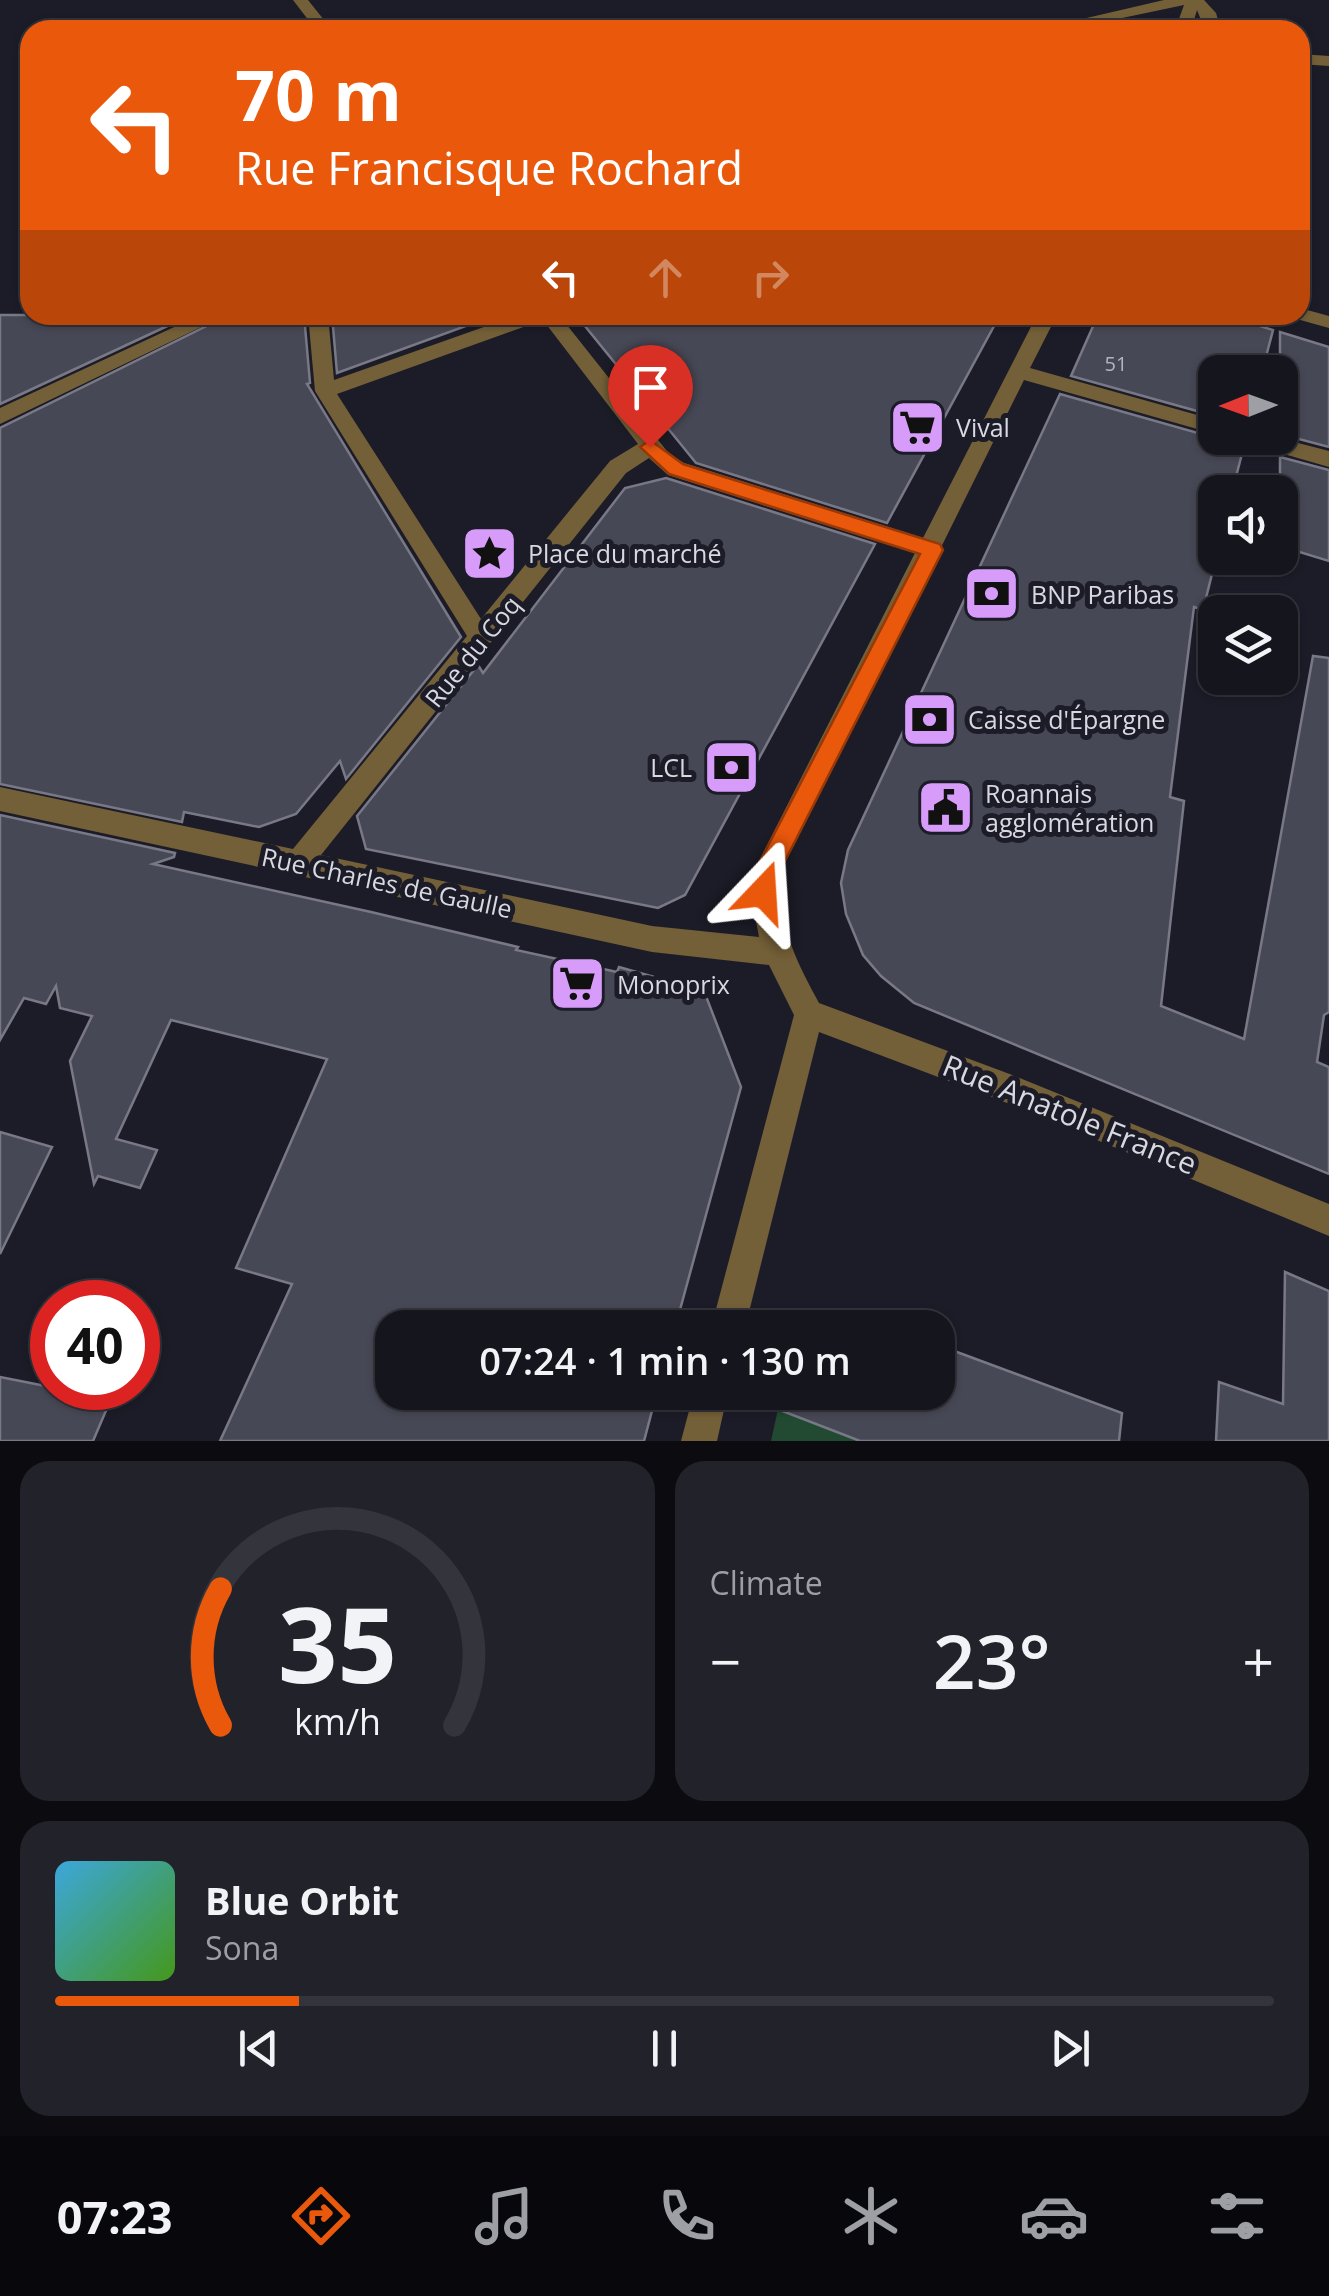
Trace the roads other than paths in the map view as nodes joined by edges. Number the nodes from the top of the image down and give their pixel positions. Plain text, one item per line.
1 (300, 0) edge
2 (1184, 0) edge
3 (1195, 0) edge
4 (316, 20) edge
5 (1090, 20) edge
6 (1210, 20) edge
7 (195, 325) edge
8 (319, 325) edge
9 (509, 325) edge
10 (557, 325) edge
11 (1042, 325) edge
12 (1020, 372) junction
13 (325, 391) junction
14 (0, 417) edge
15 (1198, 422) edge
16 (650, 447) junction
17 (1298, 450) edge
18 (1329, 459) edge
19 (932, 550) junction
20 (482, 640) junction
21 (0, 798) edge
22 (299, 862) junction
23 (776, 952) junction
24 (809, 1014) junction
25 (1329, 1220) edge
26 (733, 1310) edge
27 (707, 1410) edge
28 (699, 1441) edge

1 - 4 street
2 - 5 street
3 - 6 street
7 - 14 street
8 - 13 street
9 - 13 street
10 - 16 street
11 - 12 street
12 - 15 street
12 - 19 street
13 - 20 street
16 - 19 street
16 - 20 street, Rue du Coq
17 - 18 street
19 - 23 street
20 - 22 street, Rue du Coq
21 - 22 street, Rue Charles de Gaulle
22 - 23 street, Rue Charles de Gaulle
23 - 24 street
24 - 25 street, Rue Anatole France
24 - 26 street
27 - 28 street

